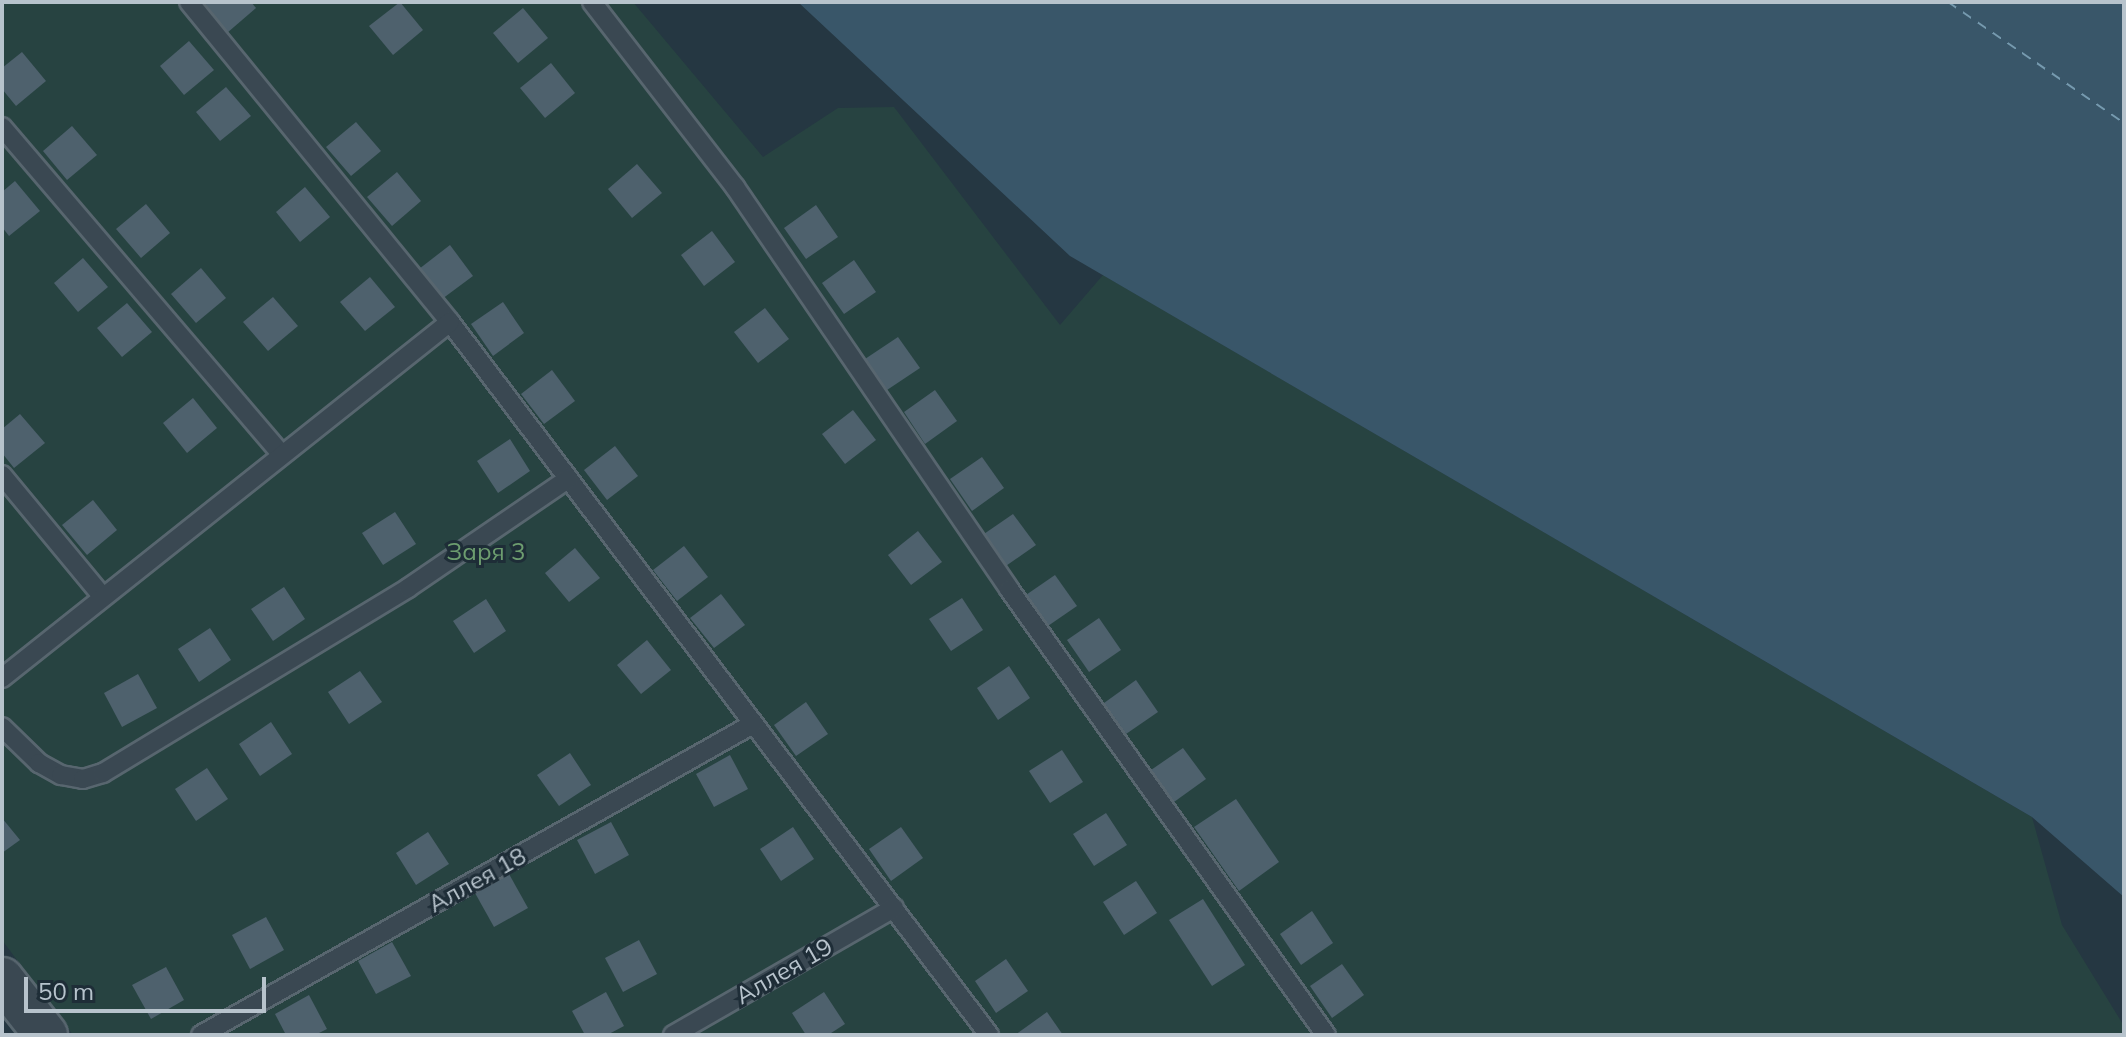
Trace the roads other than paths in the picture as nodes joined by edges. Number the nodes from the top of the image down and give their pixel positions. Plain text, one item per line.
1 (189, 2) edge
2 (592, 2) edge
3 (2, 127) edge
4 (450, 322) junction
5 (281, 454) junction
6 (2, 475) edge
7 (568, 479) junction
8 (102, 596) junction
9 (2, 678) edge
10 (753, 724) junction
11 (2, 727) edge
12 (894, 908) junction
13 (2, 979) edge
14 (46, 1035) edge
15 (201, 1035) edge
16 (673, 1035) edge
17 (989, 1035) edge
18 (1326, 1035) edge

1 - 4 lane
2 - 18 lane
3 - 5 lane
4 - 5 lane
4 - 7 lane
5 - 8 lane
6 - 8 lane
7 - 10 lane
7 - 11 lane
8 - 9 lane
10 - 12 lane
10 - 15 lane, Аллея 18
12 - 16 lane, Аллея 19
12 - 17 lane
13 - 14 street

